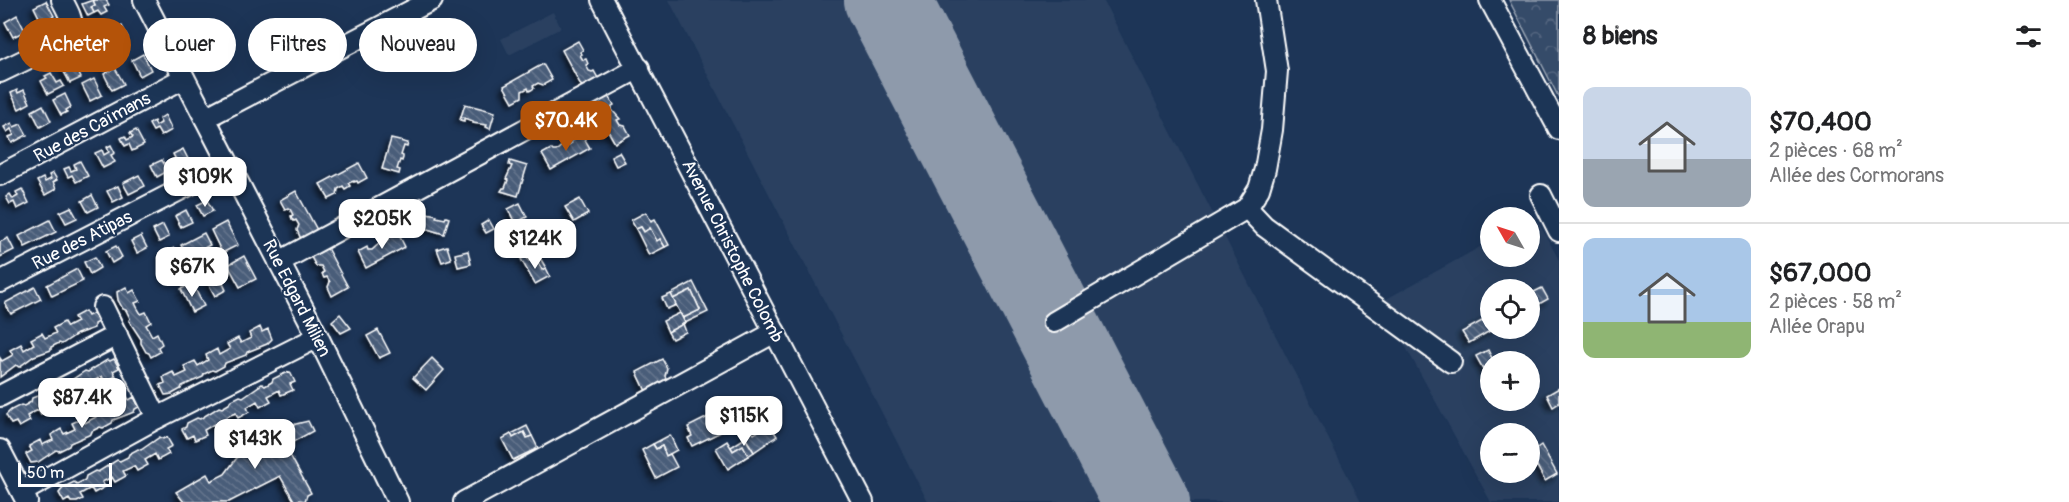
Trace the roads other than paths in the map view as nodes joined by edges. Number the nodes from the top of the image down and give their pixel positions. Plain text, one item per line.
1 (62, 0) edge
2 (144, 0) edge
3 (432, 0) edge
4 (602, 0) edge
5 (1266, 0) edge
6 (1490, 0) edge
7 (639, 68) junction
8 (0, 72) edge
9 (184, 78) junction
10 (205, 118) junction
11 (1559, 129) edge
12 (228, 165) junction
13 (0, 175) edge
14 (1541, 195) dead end
15 (1247, 208) junction
16 (1559, 231) edge
17 (279, 262) junction
18 (0, 282) edge
19 (104, 307) dead end
20 (1054, 322) dead end
21 (775, 332) junction
22 (117, 335) junction
23 (318, 336) junction
24 (1451, 362) dead end
25 (0, 396) edge
26 (157, 418) junction
27 (0, 450) edge
28 (25, 497) edge
29 (398, 502) edge
30 (464, 502) edge
31 (863, 502) edge

1 - 8 street
2 - 9 street, Rue Edgard Milien
3 - 10 street
4 - 7 street, Avenue Christophe Colomb
5 - 15 street
6 - 11 street
7 - 17 street
7 - 21 street, Avenue Christophe Colomb
9 - 10 street, Rue Edgard Milien
9 - 13 street, Rue des Caïmans
10 - 12 street, Rue Edgard Milien
12 - 17 street, Rue Edgard Milien
12 - 18 street, Rue des Atipas
14 - 16 street
15 - 20 street
15 - 24 street
17 - 23 street, Rue Edgard Milien
19 - 22 street
21 - 30 street
21 - 31 street, Avenue Christophe Colomb
22 - 25 street
22 - 26 street
23 - 26 street
23 - 29 street, Rue Edgard Milien
26 - 28 street
27 - 28 street

